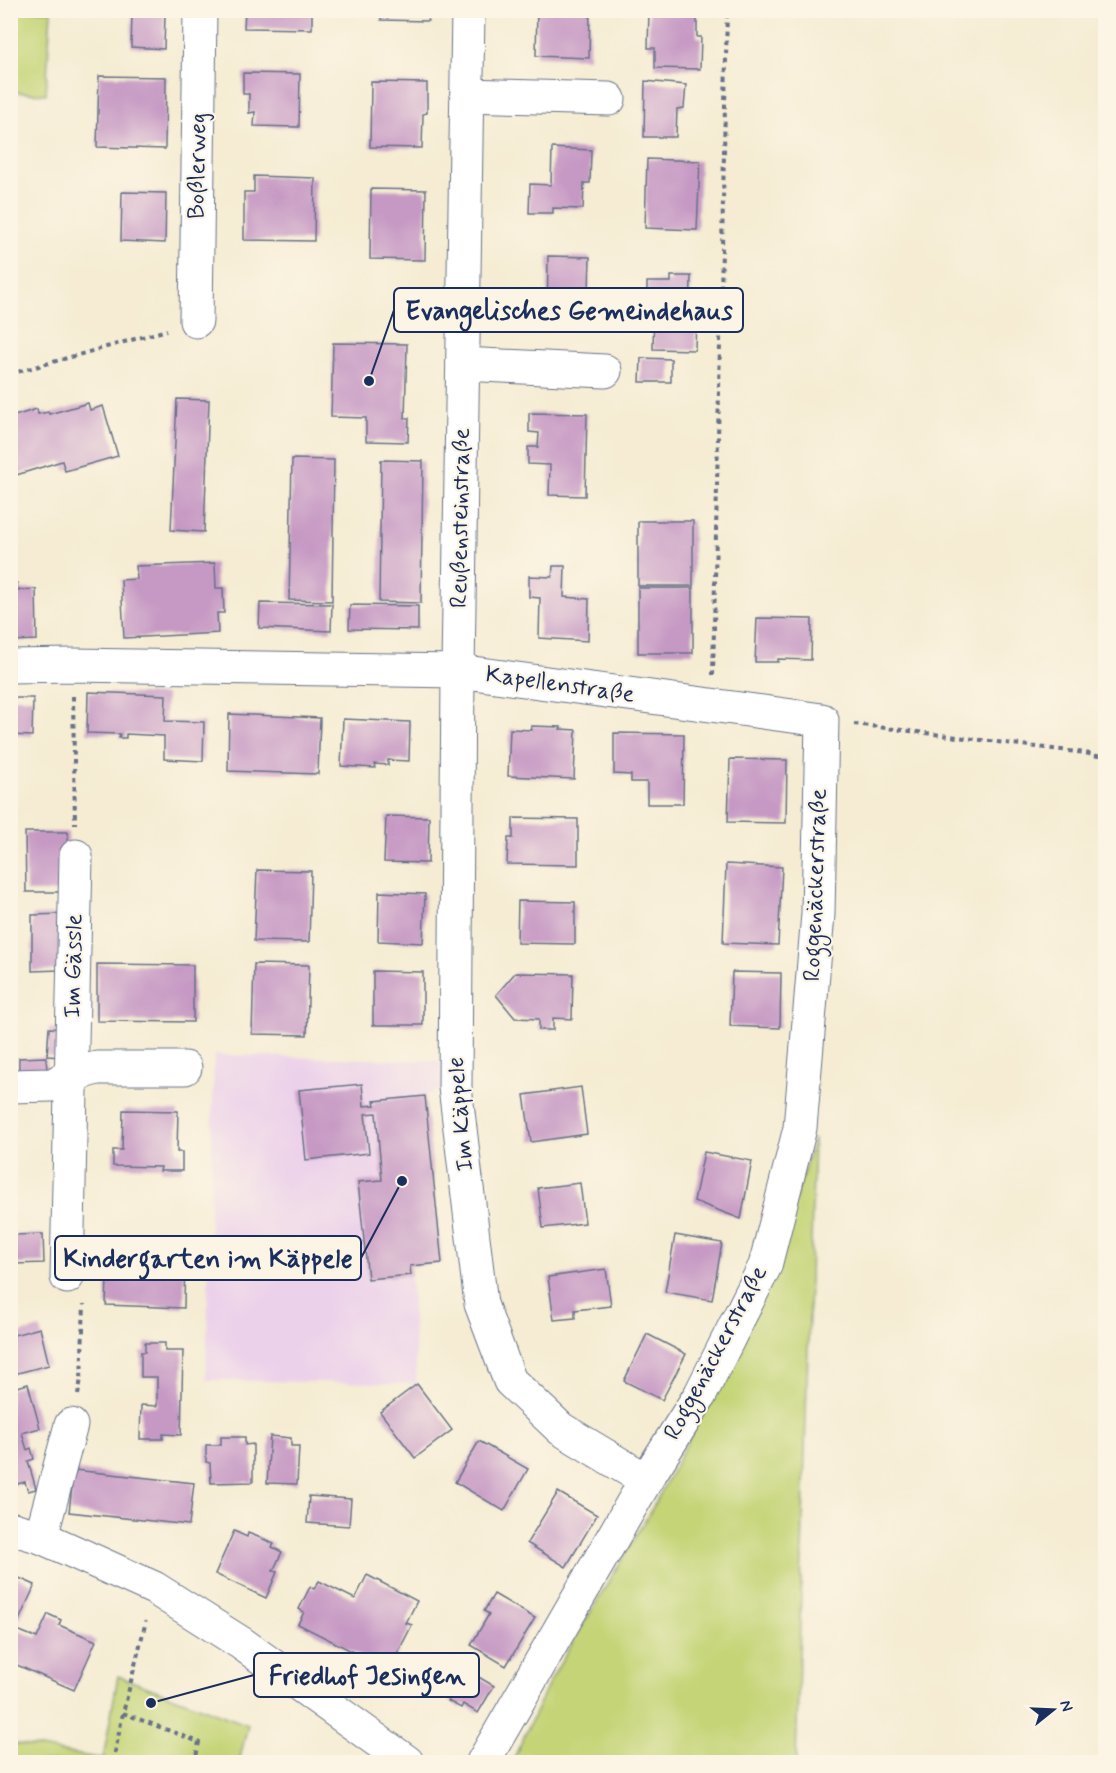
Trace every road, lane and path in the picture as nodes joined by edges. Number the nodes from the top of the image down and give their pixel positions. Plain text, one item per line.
1 (200, 10) edge
2 (468, 10) edge
3 (727, 10) edge
4 (467, 95) junction
5 (609, 99) dead end
6 (196, 321) joint
7 (463, 364) junction
8 (604, 371) dead end
9 (10, 374) edge
10 (73, 665) junction
11 (10, 666) edge
12 (458, 671) junction
13 (713, 706) junction
14 (822, 720) junction
15 (1106, 758) edge
16 (76, 856) joint
17 (185, 1068) dead end
18 (72, 1075) junction
19 (10, 1086) edge
20 (67, 1277) joint
21 (71, 1425) joint
22 (646, 1480) junction
23 (26, 1533) edge
24 (154, 1588) junction
25 (123, 1713) junction
26 (113, 1762) edge
27 (195, 1762) edge
28 (407, 1762) edge
29 (483, 1762) edge

1 - 6 street, Boßlerweg
2 - 4 street, Reußensteinstraße
3 - 13 path
4 - 5 street
4 - 7 street, Reußensteinstraße
6 - 9 path
7 - 8 street
7 - 12 street, Reußensteinstraße
10 - 11 street, Kapellenstraße
10 - 12 street, Kapellenstraße
10 - 16 path
12 - 13 street, Kapellenstraße
12 - 22 street, Im Käppele
13 - 14 street, Kapellenstraße
14 - 15 path
14 - 22 street, Roggenäckerstraße
16 - 18 street, Im Gässle
17 - 18 street
18 - 19 street
18 - 20 street, Im Gässle
20 - 21 path
21 - 23 street
22 - 29 street, Roggenäckerstraße
23 - 24 street
24 - 25 path
24 - 28 street
25 - 26 path
25 - 27 path

